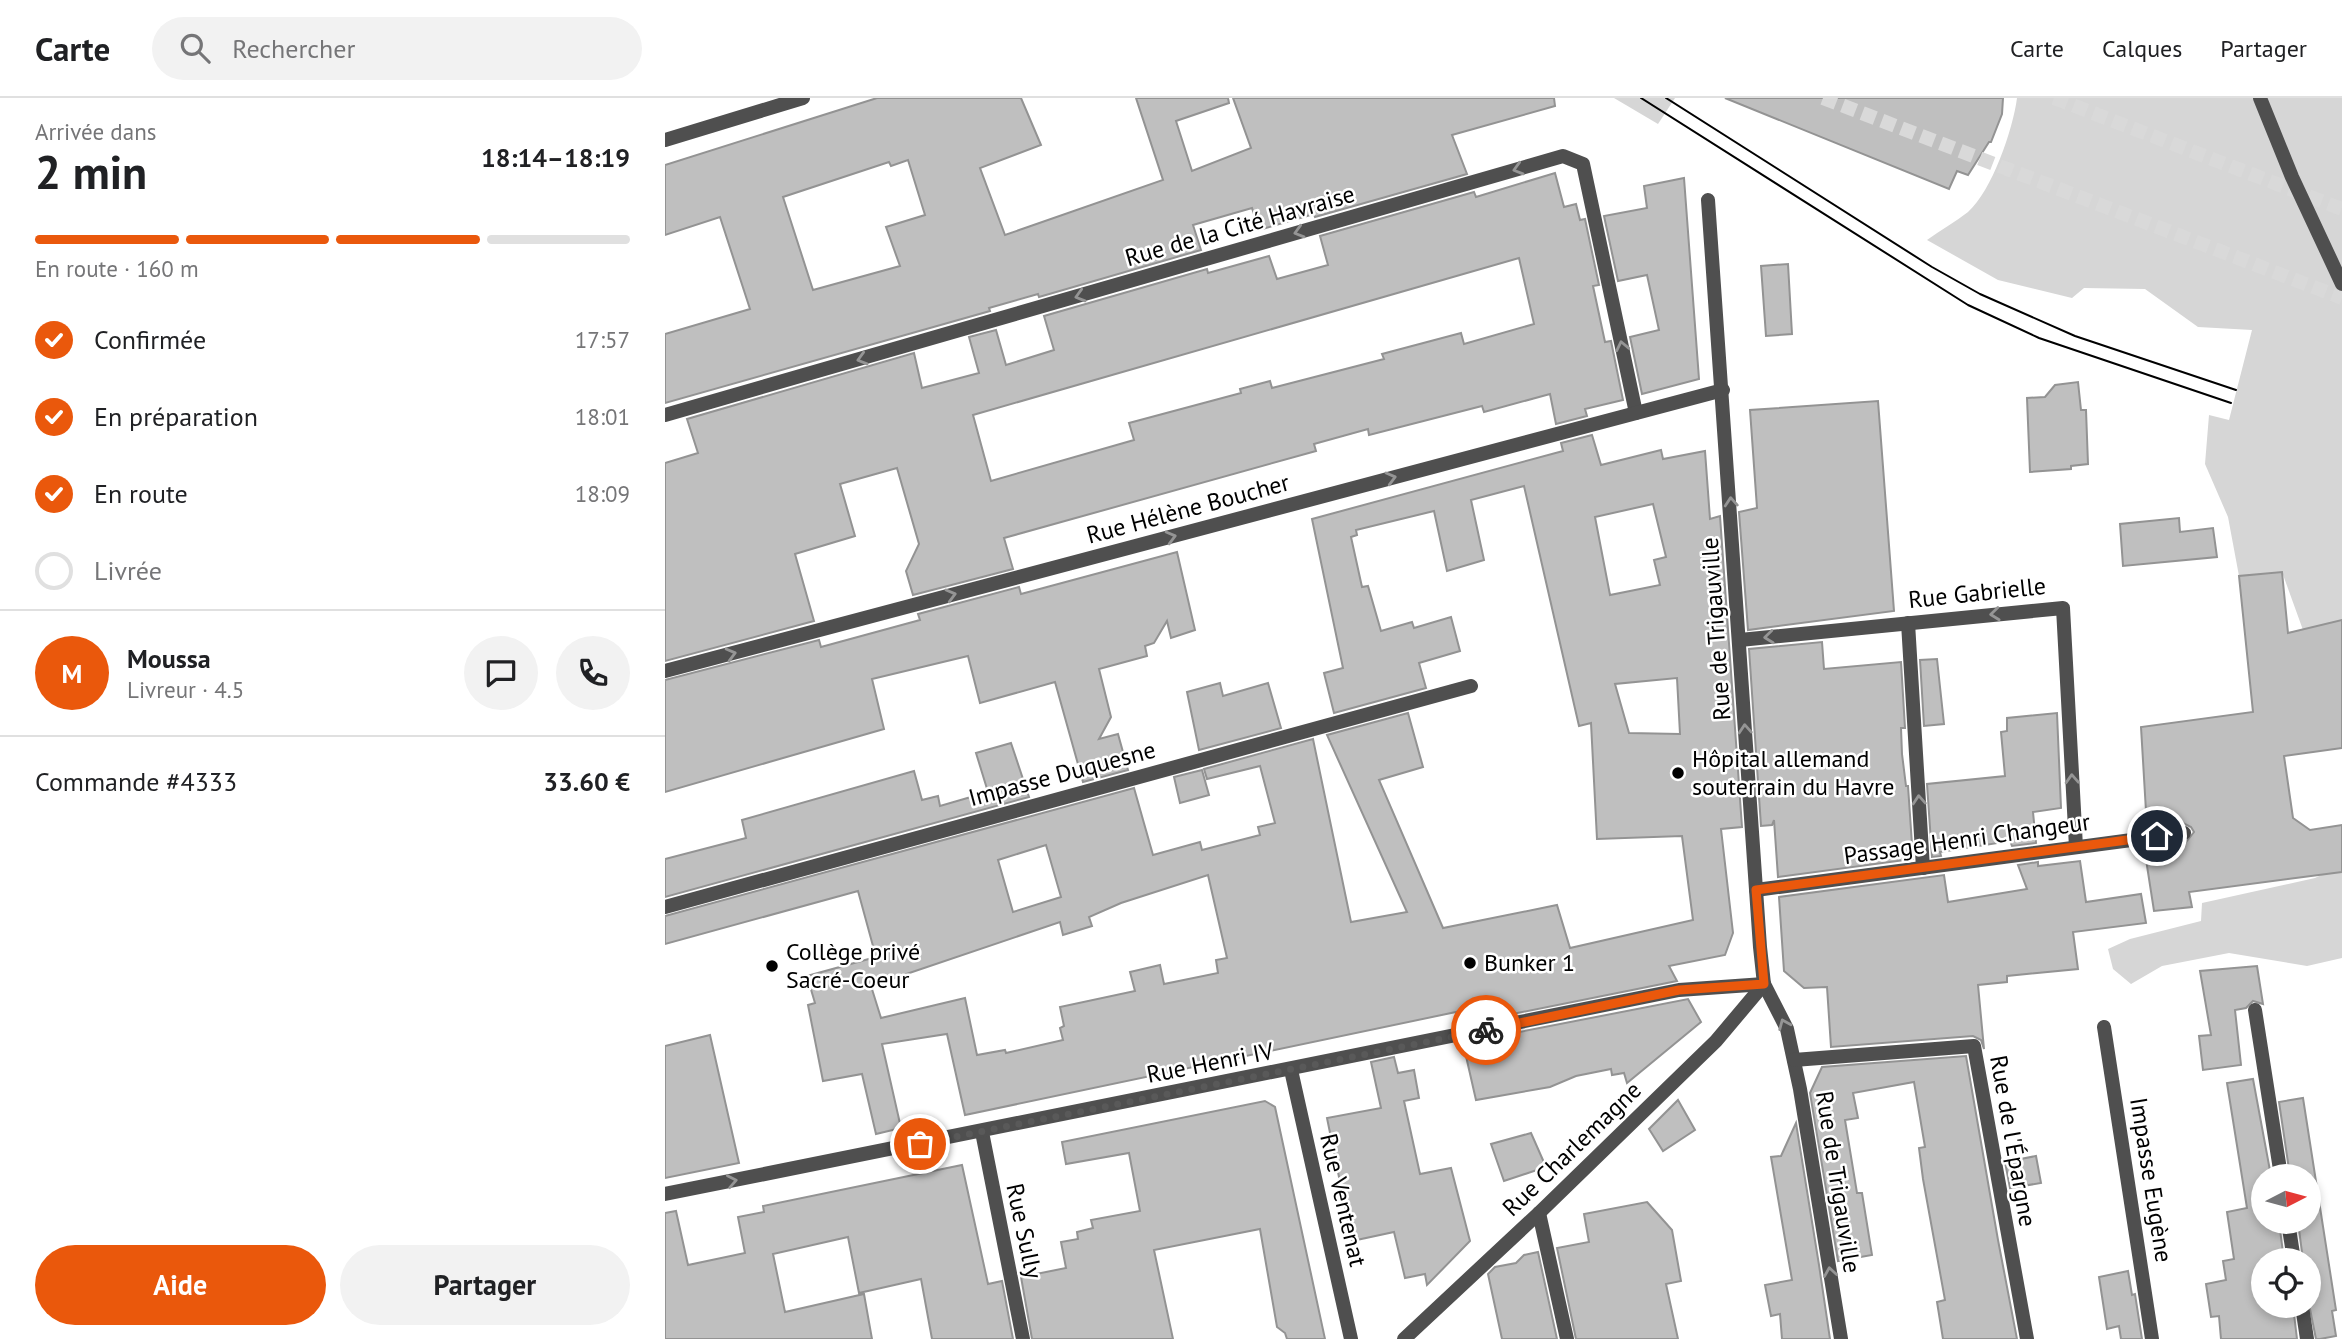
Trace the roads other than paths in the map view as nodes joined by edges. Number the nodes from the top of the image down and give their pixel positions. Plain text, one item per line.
1 (803, 98) edge
2 (2260, 98) edge
3 (665, 140) edge
4 (1708, 200) dead end
5 (2342, 284) edge
6 (1723, 390) junction
7 (1636, 413) junction
8 (665, 415) edge
9 (1908, 623) junction
10 (1740, 640) junction
11 (665, 671) edge
12 (1471, 686) dead end
13 (2184, 833) dead end
14 (2076, 847) junction
15 (1923, 868) junction
16 (1756, 890) junction
17 (665, 907) edge
18 (1764, 984) junction
19 (2255, 1010) dead end
20 (2104, 1027) dead end
21 (1794, 1060) junction
22 (1291, 1070) junction
23 (982, 1132) junction
24 (2279, 1164) edge
25 (665, 1194) edge
26 (1539, 1213) junction
27 (2304, 1318) edge
28 (1408, 1338) edge
29 (1023, 1339) edge
30 (1351, 1339) edge
31 (1567, 1339) edge
32 (1841, 1339) edge
33 (2027, 1339) edge
34 (2152, 1339) edge
35 (2307, 1339) edge

1 - 3 street
2 - 5 street
4 - 6 street, Rue de Trigauville
6 - 7 street, Rue Hélène Boucher
10 -> 6 street, Rue de Trigauville
7 -> 8 street, Rue de la Cité Havraise
11 -> 7 street, Rue Hélène Boucher
9 -> 10 street, Rue Gabrielle
14 -> 9 street, Rue Gabrielle
15 -> 9 street
16 -> 10 street, Rue de Trigauville
12 - 17 street, Impasse Duquesne
13 - 14 street, Passage Henri Changeur
14 - 15 street, Passage Henri Changeur
15 - 16 street, Passage Henri Changeur
16 - 18 street, Rue de Trigauville
21 -> 18 street, Rue de Trigauville
18 - 22 street, Rue Henri IV
18 - 26 street, Rue Charlemagne
19 - 24 street
20 - 34 street, Impasse Eugène
32 -> 21 street, Rue de Trigauville
21 - 33 street, Rue de l'Épargne
22 - 23 street, Rue Henri IV
22 - 30 street, Rue Ventenat
25 -> 23 street, Rue Henri IV
23 - 29 street, Rue Sully
26 - 28 street, Rue Charlemagne
26 - 31 street
27 - 35 street

